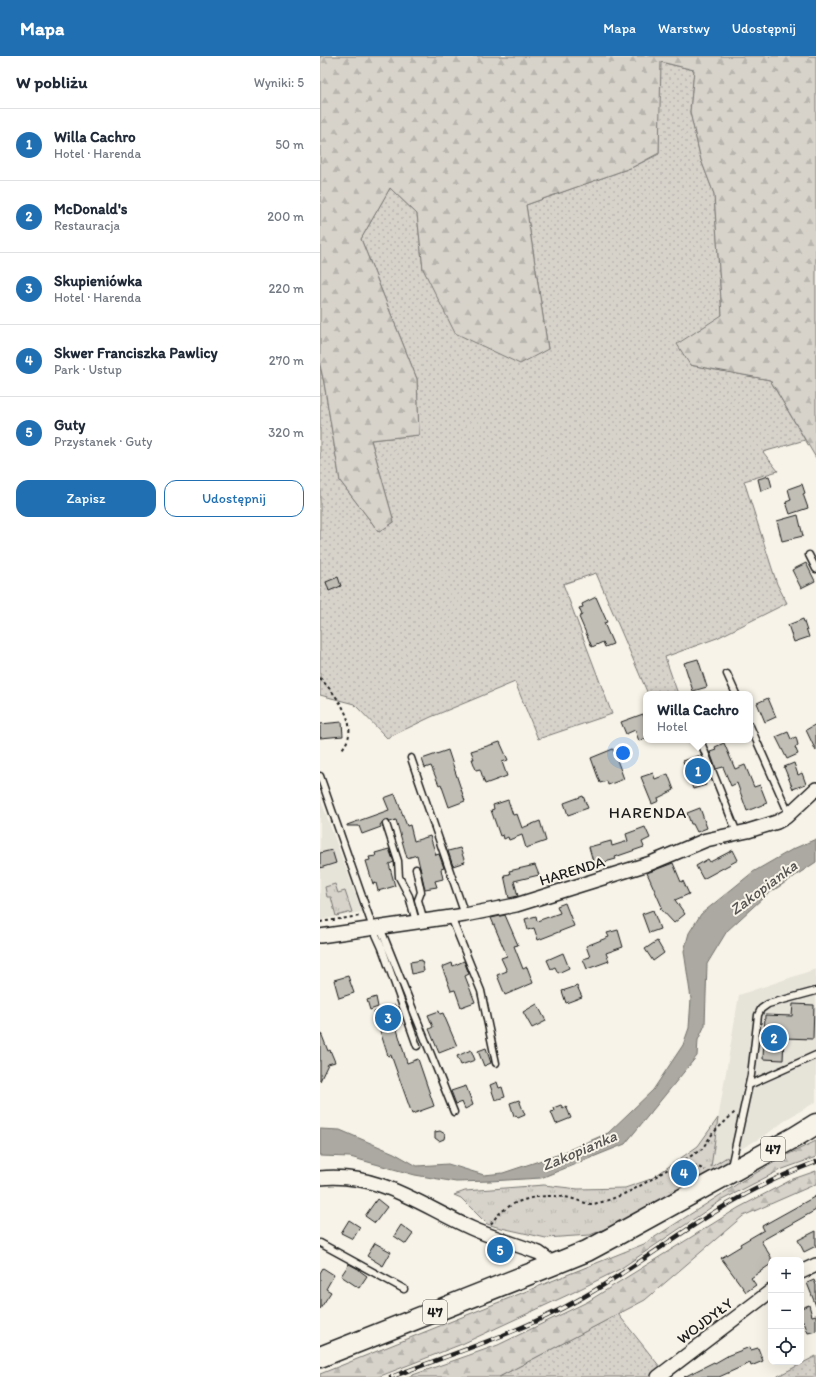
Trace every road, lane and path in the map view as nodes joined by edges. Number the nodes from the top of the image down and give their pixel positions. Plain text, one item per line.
1 (809, 555) dead end
2 (816, 568) edge
3 (727, 674) dead end
4 (320, 678) edge
5 (735, 691) edge
6 (753, 733) edge
7 (701, 743) edge
8 (342, 749) dead end
9 (411, 758) dead end
10 (320, 776) edge
11 (816, 789) edge
12 (789, 814) junction
13 (386, 824) dead end
14 (737, 833) junction
15 (416, 869) dead end
16 (465, 915) junction
17 (451, 917) junction
18 (420, 921) junction
19 (377, 927) junction
20 (320, 936) edge
21 (816, 992) edge
22 (417, 1046) dead end
23 (816, 1055) edge
24 (496, 1063) dead end
25 (749, 1085) junction
26 (743, 1109) junction
27 (454, 1112) dead end
28 (816, 1124) edge
29 (679, 1164) junction
30 (720, 1171) junction
31 (320, 1178) edge
32 (488, 1229) dead end
33 (320, 1243) edge
34 (816, 1265) edge
35 (550, 1266) junction
36 (804, 1271) edge
37 (404, 1289) dead end
38 (770, 1293) edge
39 (320, 1357) edge
40 (658, 1377) edge

1 - 2 lane
3 - 5 lane
4 - 8 path
6 - 12 lane
7 - 14 lane
9 - 16 lane
10 - 19 lane
11 - 12 street, HARENDA
12 - 14 street, HARENDA
13 - 18 lane
14 - 16 street, HARENDA
15 - 18 lane
16 - 17 street, HARENDA
17 - 18 street, HARENDA
17 - 24 lane
18 - 19 street, HARENDA
19 - 20 street, HARENDA
19 - 22 lane
19 - 27 lane
21 - 25 lane
23 - 25 lane
25 - 26 lane
26 - 29 path
26 - 30 lane
28 - 30 main road, 47
29 - 30 path
29 - 32 path
30 - 35 main road, 47
31 - 35 street
33 - 37 lane
34 - 36 street
35 - 39 main road, 47
38 - 40 street, WOJDYŁY

